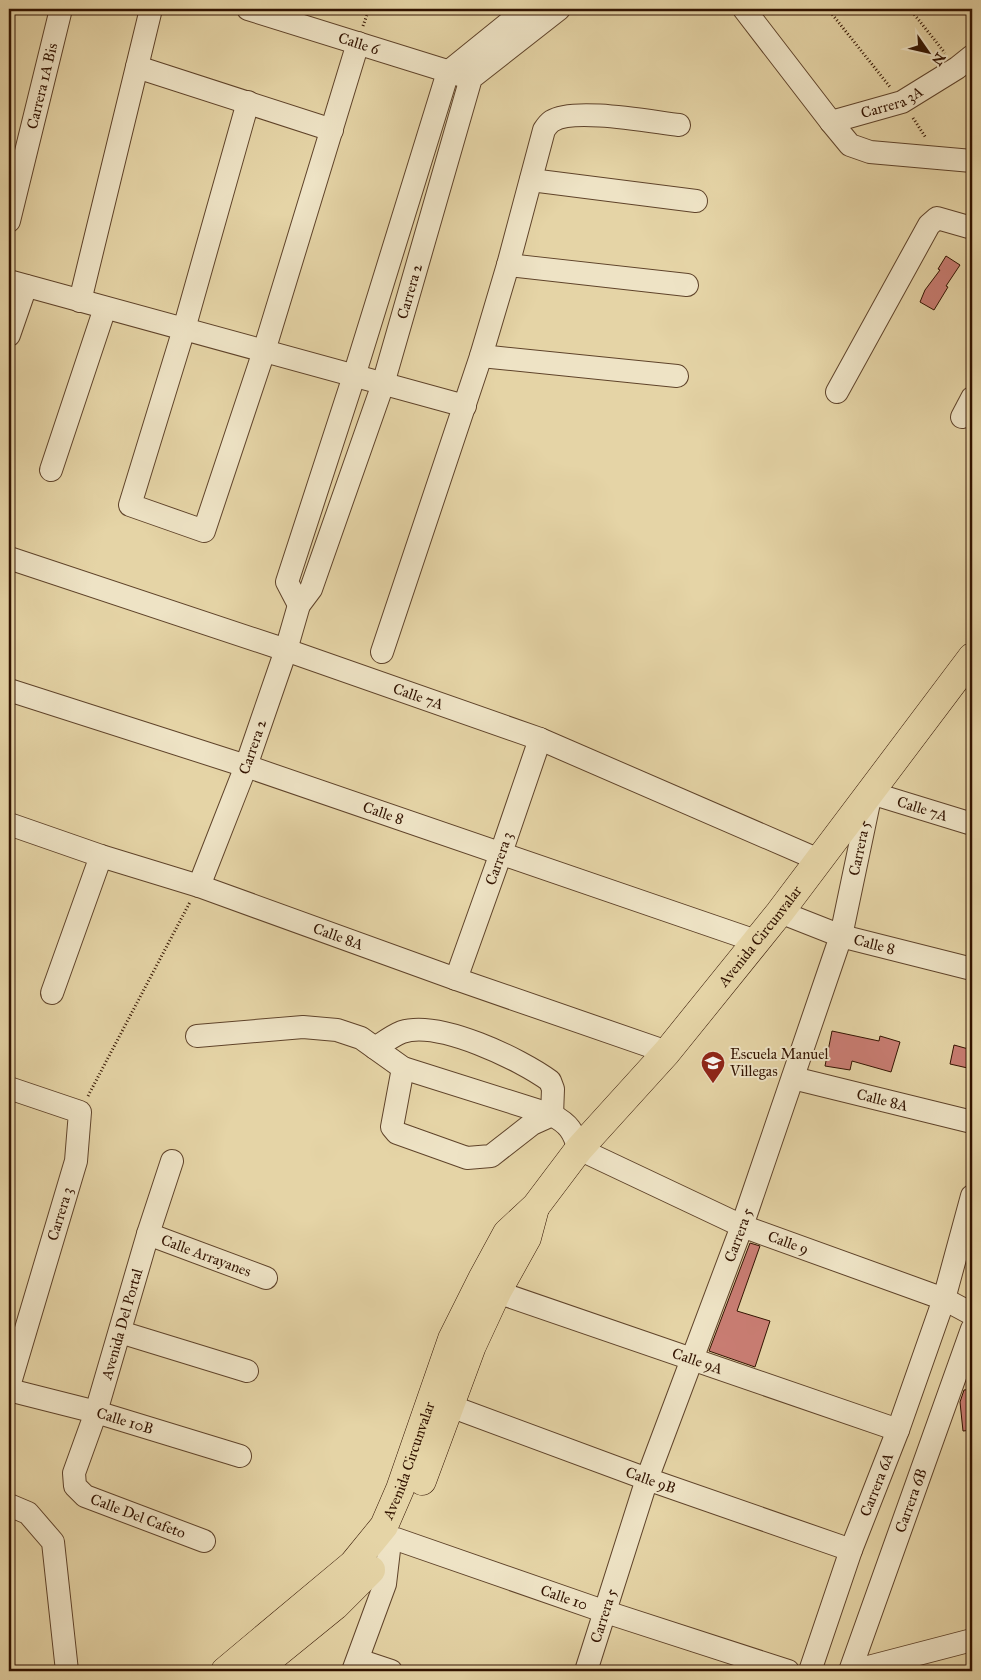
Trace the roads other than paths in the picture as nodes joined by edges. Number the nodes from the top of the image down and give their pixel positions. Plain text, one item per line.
1 (61, 9) edge
2 (151, 9) edge
3 (248, 9) edge
4 (526, 9) edge
5 (560, 9) edge
6 (744, 9) edge
7 (358, 43) junction
8 (965, 62) edge
9 (137, 66) junction
10 (448, 72) junction
11 (471, 78) junction
12 (248, 102) junction
13 (831, 122) junction
14 (679, 125) dead end
15 (332, 130) junction
16 (972, 161) edge
17 (531, 180) junction
18 (696, 202) dead end
19 (9, 221) edge
20 (972, 228) edge
21 (508, 265) junction
22 (17, 284) edge
23 (687, 285) dead end
24 (80, 301) junction
25 (105, 308) junction
26 (184, 329) junction
27 (9, 335) edge
28 (264, 351) junction
29 (482, 356) junction
30 (354, 376) junction
31 (677, 376) dead end
32 (383, 384) junction
33 (837, 392) dead end
34 (465, 406) junction
35 (51, 470) dead end
36 (9, 558) edge
37 (299, 605) junction
38 (286, 650) junction
39 (382, 652) dead end
40 (972, 657) edge
41 (9, 690) edge
42 (540, 739) junction
43 (246, 766) junction
44 (871, 793) junction
45 (9, 824) edge
46 (972, 824) edge
47 (502, 853) junction
48 (101, 856) junction
49 (819, 860) junction
50 (200, 886) junction
51 (780, 912) junction
52 (841, 936) junction
53 (756, 941) junction
54 (972, 969) edge
55 (456, 979) junction
56 (52, 993) dead end
57 (197, 1036) dead end
58 (375, 1048) junction
59 (667, 1052) junction
60 (403, 1068) junction
61 (793, 1078) junction
62 (9, 1088) edge
63 (552, 1115) junction
64 (972, 1122) edge
65 (579, 1149) junction
66 (172, 1161) dead end
67 (972, 1196) edge
68 (536, 1206) junction
69 (742, 1226) junction
70 (148, 1234) junction
71 (266, 1278) dead end
72 (497, 1292) junction
73 (944, 1299) junction
74 (972, 1314) edge
75 (972, 1329) edge
76 (120, 1332) junction
77 (691, 1359) junction
78 (247, 1371) dead end
79 (9, 1384) edge
80 (450, 1406) junction
81 (96, 1412) junction
82 (898, 1430) junction
83 (240, 1456) dead end
84 (647, 1479) junction
85 (75, 1486) joint
86 (9, 1505) edge
87 (204, 1541) dead end
88 (393, 1544) junction
89 (851, 1550) junction
90 (606, 1612) junction
91 (972, 1640) edge
92 (356, 1666) edge
93 (67, 1671) edge
94 (225, 1671) edge
95 (255, 1671) edge
96 (392, 1671) edge
97 (586, 1671) edge
98 (788, 1671) edge
99 (810, 1671) edge
100 (851, 1671) edge

1 - 19 street, Carrera 1A Bis
2 - 9 street
3 - 7 street, Calle 6
4 - 10 street
5 - 11 street
6 - 13 street
7 - 10 street, Calle 6
7 - 15 street
8 - 13 street, Carrera 3A
9 - 12 street
9 - 24 street
10 - 11 street, Calle 6
10 - 30 street, Carrera 2
11 - 32 street, Carrera 2
12 - 15 street
12 - 26 street
13 - 16 street
14 - 17 street
15 - 28 street
17 - 18 street
17 - 21 street
20 - 33 street
21 - 23 street
21 - 29 street
22 - 24 street
22 - 27 street
24 - 25 street
25 - 26 street
25 - 35 street
26 - 28 street
26 - 28 street
28 - 30 street
29 - 31 street
29 - 34 street
30 - 32 street
30 - 37 street, Carrera 2
32 - 34 street
32 - 37 street, Carrera 2
34 - 39 street
36 - 38 street, Calle 7A
37 - 38 street, Carrera 2
38 - 42 street, Calle 7A
38 - 43 street, Carrera 2
40 - 44 main road, Avenida Circunvalar
41 - 43 street, Calle 8
42 - 47 street, Carrera 3
42 - 49 street, Calle 7A
43 - 47 street, Calle 8
43 - 50 street, Carrera 2
44 - 46 street, Calle 7A
44 - 49 main road, Avenida Circunvalar
44 - 52 street, Carrera 5
45 - 48 street, Calle 8A
47 - 53 street, Calle 8
47 - 55 street, Carrera 3
48 - 50 street, Calle 8A
48 - 56 street
49 - 51 main road, Avenida Circunvalar
50 - 55 street, Calle 8A
51 - 52 street, Calle 8
51 - 53 main road, Avenida Circunvalar
52 - 54 street, Calle 8
52 - 61 street, Carrera 5
53 - 59 main road, Avenida Circunvalar
55 - 59 street, Calle 8A
57 - 58 street
58 - 60 street
58 - 63 street
59 - 65 main road, Avenida Circunvalar
60 - 63 street
60 - 63 street
61 - 64 street, Calle 8A
61 - 69 street, Carrera 5
62 - 79 street, Carrera 3
63 - 65 street
65 - 68 main road, Avenida Circunvalar
65 - 69 street, Calle 9
66 - 70 street, Avenida Del Portal
67 - 73 street, Carrera 6A
68 - 72 main road, Avenida Circunvalar
68 - 94 main road, Avenida Circunvalar
69 - 73 street, Calle 9
69 - 77 street, Carrera 5
70 - 71 street, Calle Arrayanes
70 - 76 street, Avenida Del Portal
72 - 77 street, Calle 9A
72 - 80 main road, Avenida Circunvalar
73 - 74 street, Calle 9
73 - 82 street, Carrera 6A
75 - 100 street, Carrera 6B
76 - 78 street
76 - 81 street, Avenida Del Portal
77 - 82 street, Calle 9A
77 - 84 street, Carrera 5
79 - 81 street, Calle 10B
80 - 84 street, Calle 9B
80 - 88 main road, Avenida Circunvalar
81 - 83 street, Calle 10B
81 - 85 street, Avenida Del Portal
82 - 89 street, Carrera 6A
84 - 89 street, Calle 9B
84 - 90 street, Carrera 5
85 - 87 street, Calle Del Cafeto
86 - 93 street
88 - 90 street, Calle 10
88 - 92 street
88 - 95 main road, Avenida Circunvalar
89 - 99 street, Carrera 6A
90 - 97 street, Carrera 5
90 - 98 street, Calle 10
91 - 100 street
92 - 96 street

